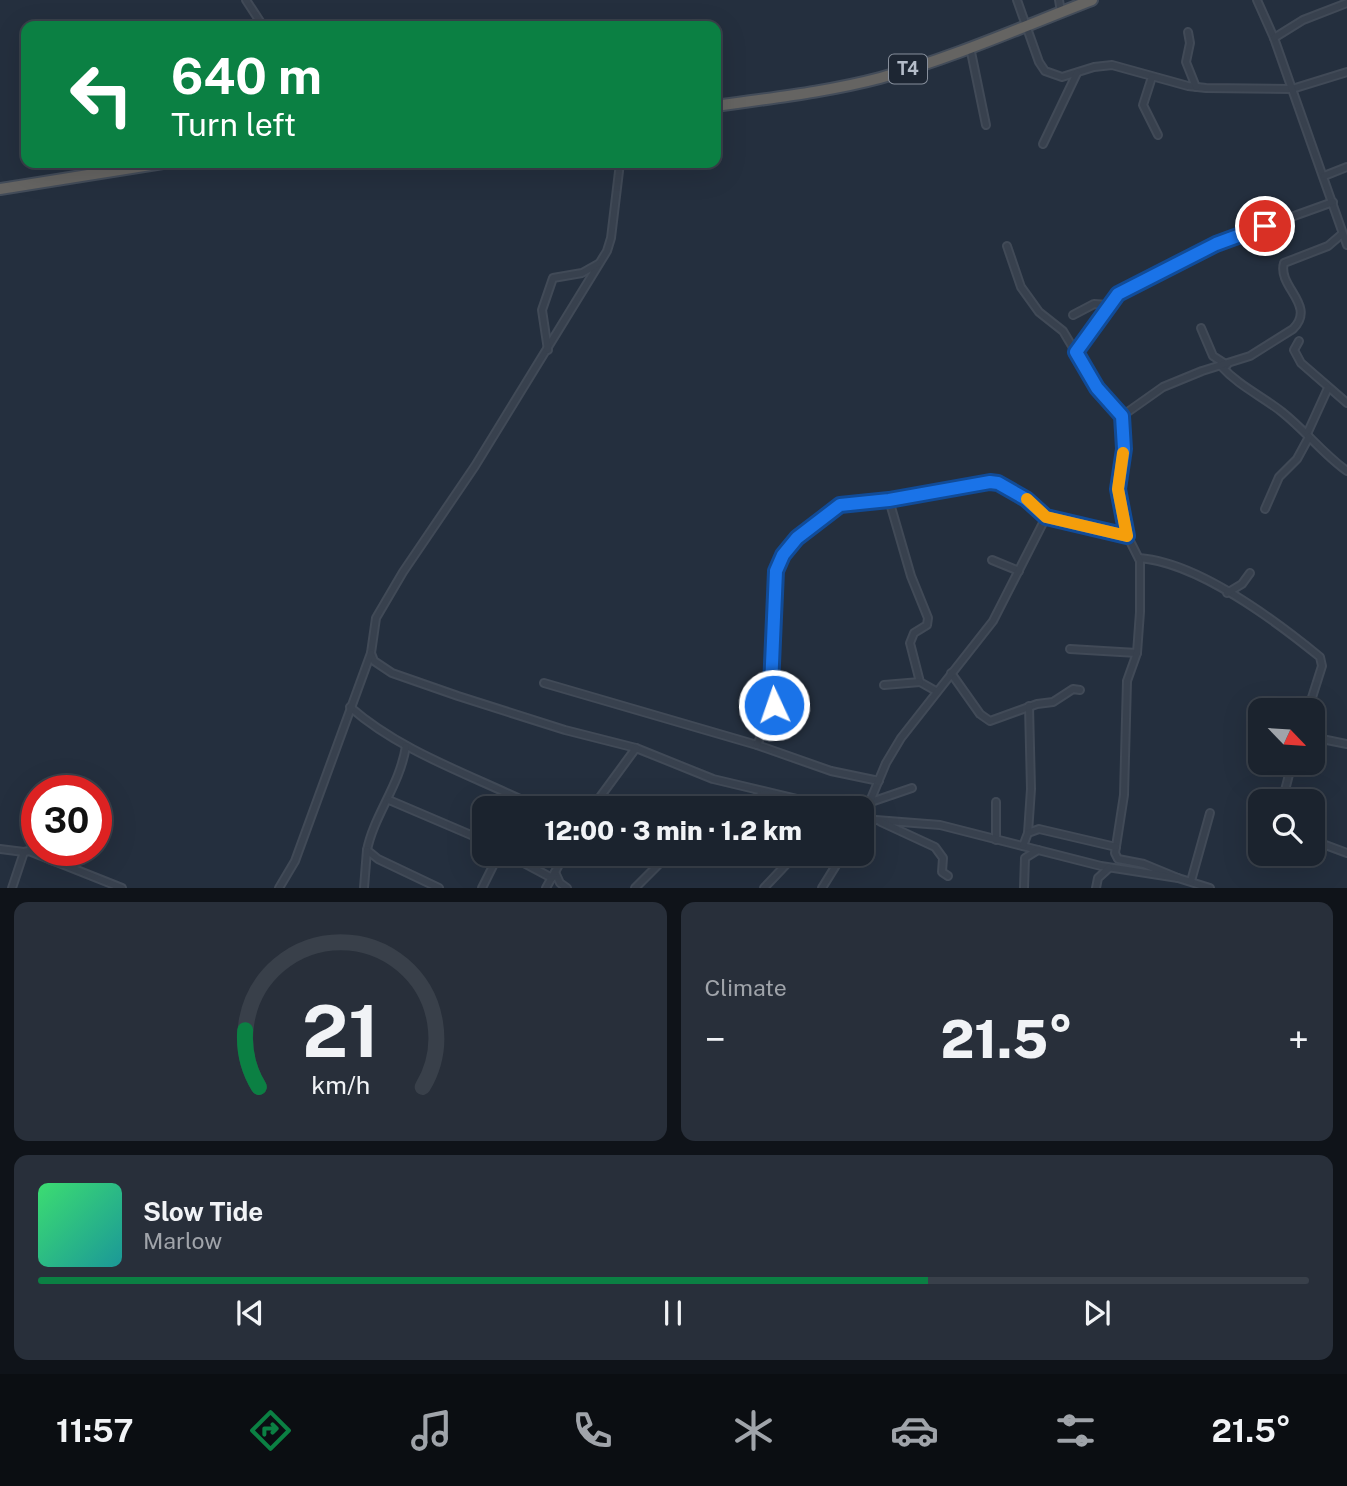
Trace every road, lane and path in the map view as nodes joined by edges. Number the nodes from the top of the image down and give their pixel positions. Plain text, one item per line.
1 (247, 0) edge
2 (1017, 0) edge
3 (1090, 0) edge
4 (1257, 0) edge
5 (1347, 2) edge
6 (1060, 6) edge
7 (260, 21) edge
8 (1027, 23) junction
9 (1188, 32) dead end
10 (1274, 38) junction
11 (970, 47) junction
12 (1347, 72) edge
13 (1077, 73) junction
14 (1152, 77) junction
15 (1196, 87) junction
16 (1292, 89) junction
17 (721, 105) edge
18 (986, 125) dead end
19 (1158, 135) dead end
20 (1042, 144) dead end
21 (1347, 167) edge
22 (132, 168) edge
23 (619, 168) edge
24 (1324, 176) junction
25 (0, 189) edge
26 (1333, 202) junction
27 (1339, 222) junction
28 (1347, 225) edge
29 (1342, 234) junction
30 (1347, 245) edge
31 (1007, 246) dead end
32 (599, 263) junction
33 (1108, 305) junction
34 (1073, 315) dead end
35 (1201, 328) dead end
36 (1299, 341) dead end
37 (548, 349) junction
38 (1076, 352) junction
39 (1224, 366) junction
40 (1328, 388) junction
41 (1347, 403) edge
42 (1122, 416) junction
43 (1308, 436) junction
44 (1347, 471) edge
45 (889, 500) junction
46 (1265, 509) dead end
47 (1046, 517) junction
48 (1127, 536) junction
49 (1139, 558) junction
50 (992, 560) dead end
51 (1019, 571) junction
52 (1250, 573) dead end
53 (1227, 593) junction
54 (1070, 649) dead end
55 (371, 653) junction
56 (1137, 653) junction
57 (951, 673) junction
58 (920, 682) junction
59 (544, 683) dead end
60 (884, 685) dead end
61 (1080, 690) dead end
62 (936, 691) junction
63 (1312, 698) edge
64 (1029, 706) junction
65 (350, 707) junction
66 (1020, 709) junction
67 (1029, 718) junction
68 (1325, 740) edge
69 (1347, 744) edge
70 (406, 746) junction
71 (758, 746) junction
72 (636, 748) junction
73 (879, 780) junction
74 (912, 788) dead end
75 (768, 792) junction
76 (512, 796) edge
77 (601, 796) edge
78 (760, 796) edge
79 (783, 796) edge
80 (873, 796) edge
81 (389, 800) junction
82 (874, 801) edge
83 (996, 802) dead end
84 (1210, 813) dead end
85 (874, 820) edge
86 (879, 821) junction
87 (1028, 833) junction
88 (472, 836) edge
89 (996, 840) junction
90 (1325, 845) edge
91 (1023, 846) junction
92 (1116, 847) junction
93 (0, 849) edge
94 (1040, 849) junction
95 (367, 850) junction
96 (21, 852) edge
97 (1347, 853) edge
98 (21, 861) edge
99 (72, 866) edge
100 (493, 866) edge
101 (534, 866) edge
102 (559, 866) edge
103 (657, 866) edge
104 (784, 866) edge
105 (835, 866) edge
106 (1109, 868) junction
107 (554, 875) junction
108 (948, 876) dead end
109 (1178, 878) junction
110 (108, 880) junction
111 (1191, 881) junction
112 (560, 883) junction
113 (420, 884) edge
114 (12, 887) edge
115 (103, 887) edge
116 (122, 887) edge
117 (279, 887) edge
118 (364, 887) edge
119 (439, 887) edge
120 (482, 887) edge
121 (546, 887) edge
122 (567, 887) edge
123 (635, 887) edge
124 (764, 887) edge
125 (822, 887) edge
126 (1024, 887) edge
127 (1096, 887) edge
128 (1210, 887) edge

1 - 7 street
2 - 8 street
3 - 6 highway, T4
4 - 10 street
5 - 10 street
6 - 8 highway, T4
8 - 11 highway, T4
8 - 13 street
9 - 15 street
10 - 16 street
11 - 17 highway, T4
11 - 18 street
12 - 16 street
13 - 14 street
13 - 20 street
14 - 15 street
14 - 19 street
15 - 16 street
16 - 24 street
21 - 24 street
22 - 25 highway
23 - 32 street
24 - 26 street
26 - 27 street
26 - 33 street
27 - 28 street
27 - 29 street
29 - 30 street
29 - 39 street
31 - 38 street
32 - 37 street
32 - 37 street
33 - 34 street
33 - 38 street
35 - 39 street
36 - 40 street
37 - 55 street
38 - 42 street
39 - 42 street
39 - 43 street
40 - 41 street
40 - 43 street
42 - 48 street
43 - 44 street
43 - 46 street
45 - 47 street
45 - 58 street
45 - 71 street
47 - 48 street
47 - 51 street
48 - 49 street
49 - 53 street
49 - 56 street
50 - 51 street
51 - 57 street
52 - 53 street
53 - 63 street
54 - 56 street
55 - 65 street
55 - 72 street
56 - 92 street
57 - 62 street
57 - 66 street
58 - 60 street
58 - 62 street
59 - 71 street
61 - 64 street
62 - 73 street
64 - 66 street
64 - 67 street
65 - 70 street
65 - 117 street
66 - 67 street
67 - 87 street
68 - 69 street
70 - 76 street
70 - 81 street
71 - 73 street
72 - 75 street
72 - 77 street
73 - 80 street
74 - 82 street
75 - 78 street
75 - 79 street
81 - 88 street
81 - 95 street
83 - 89 street
84 - 111 street
85 - 86 street
86 - 89 street
86 - 108 street
87 - 91 street
87 - 92 street
89 - 91 street
90 - 97 street
91 - 94 street
92 - 109 street
93 - 96 street
94 - 106 street
94 - 126 street
95 - 113 street
95 - 118 street
98 - 114 street
99 - 110 street
100 - 120 street
101 - 107 street
102 - 107 street
103 - 123 street
104 - 124 street
105 - 125 street
106 - 109 street
106 - 127 street
107 - 112 street
107 - 121 street
109 - 111 street
110 - 115 street
110 - 116 street
111 - 128 street
112 - 121 street
112 - 122 street
113 - 119 street

